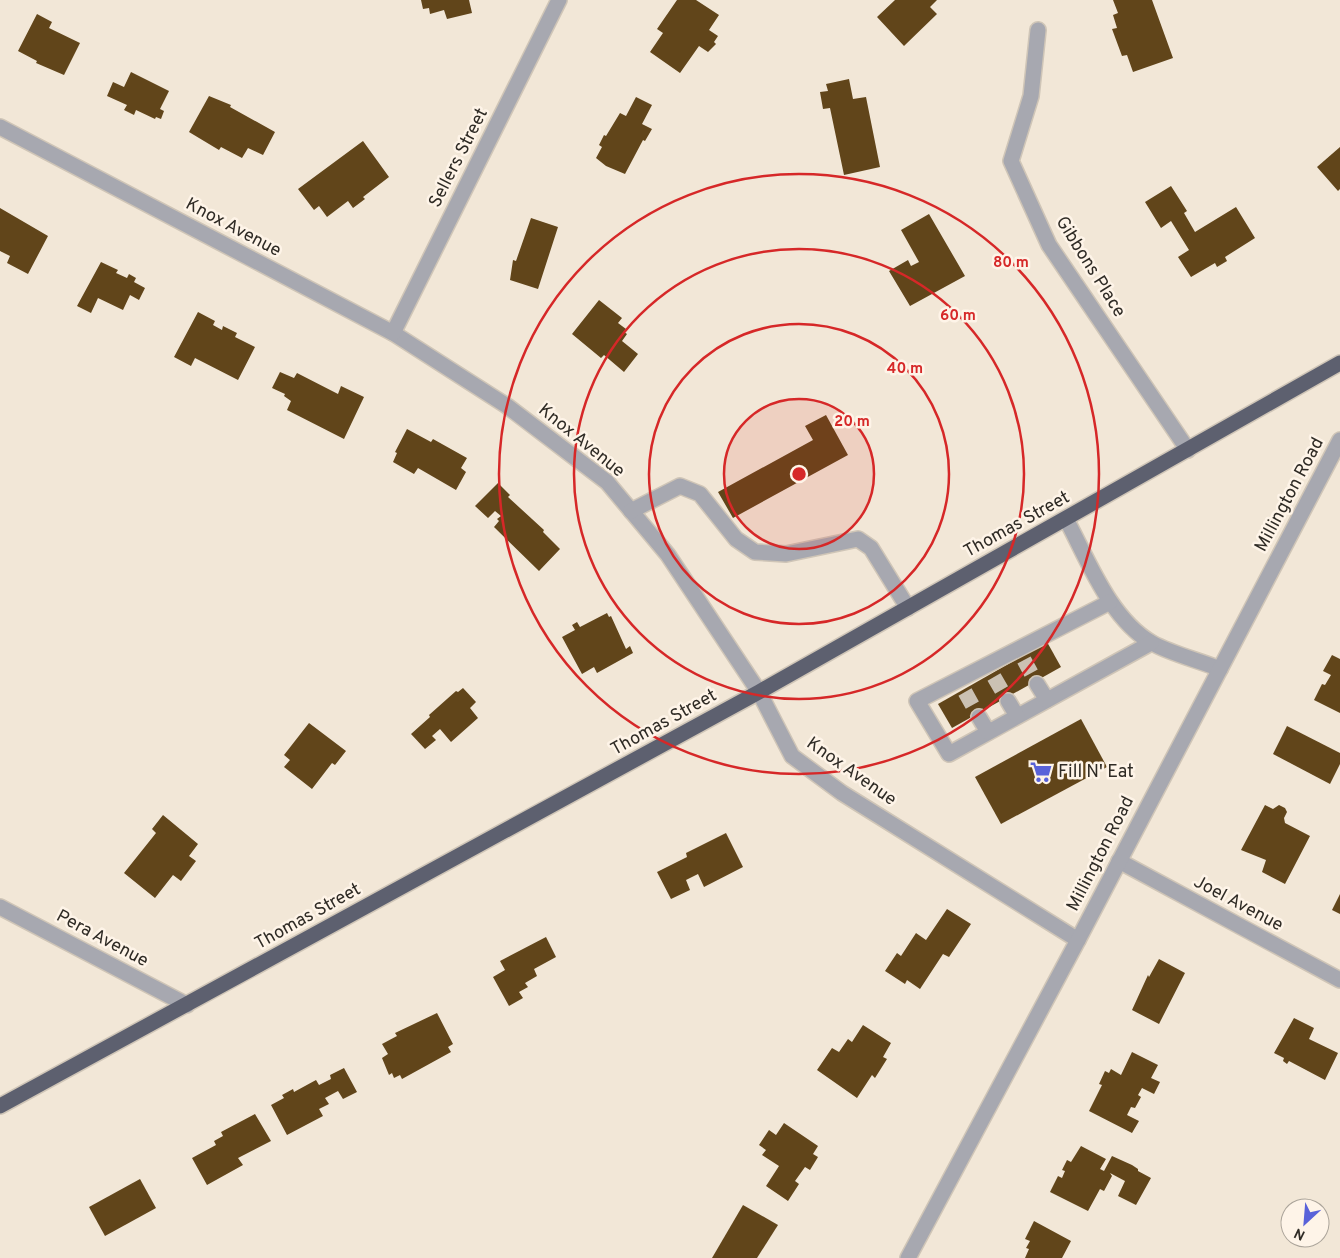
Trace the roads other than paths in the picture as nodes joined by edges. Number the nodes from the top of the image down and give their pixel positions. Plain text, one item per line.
1 (559, 0) edge
2 (1038, 30) dead end
3 (0, 127) edge
4 (393, 333) junction
5 (1340, 363) edge
6 (1340, 440) edge
7 (1188, 450) junction
8 (631, 511) junction
9 (1066, 519) junction
10 (1110, 602) junction
11 (908, 608) junction
12 (1151, 643) junction
13 (1220, 669) junction
14 (1038, 684) tunnel mouth
15 (759, 692) junction
16 (1047, 700) junction
17 (1008, 701) tunnel mouth
18 (1017, 716) junction
19 (979, 717) tunnel mouth
20 (988, 732) junction
21 (1119, 861) junction
22 (0, 907) edge
23 (1078, 940) junction
24 (1340, 980) edge
25 (187, 1005) junction
26 (0, 1106) edge
27 (908, 1258) edge

1 - 4 street, Sellers Street
2 - 7 street, Gibbons Place
3 - 4 street, Knox Avenue
4 - 8 street, Knox Avenue
5 - 7 highway, Thomas Street
6 - 13 street, Millington Road
7 - 9 highway, Thomas Street
8 - 11 street
8 - 15 street, Knox Avenue
9 - 10 street
9 - 11 highway, Thomas Street
10 - 12 street
10 - 20 street
11 - 15 highway, Thomas Street
12 - 13 street
12 - 16 street
13 - 21 street, Millington Road
14 - 16 street
15 - 23 street, Knox Avenue
15 - 25 highway, Thomas Street
16 - 18 street
17 - 18 street
18 - 20 street
19 - 20 street
21 - 23 street, Millington Road
21 - 24 street, Joel Avenue
22 - 25 street, Pera Avenue
23 - 27 street, Millington Road
25 - 26 highway, Thomas Street

